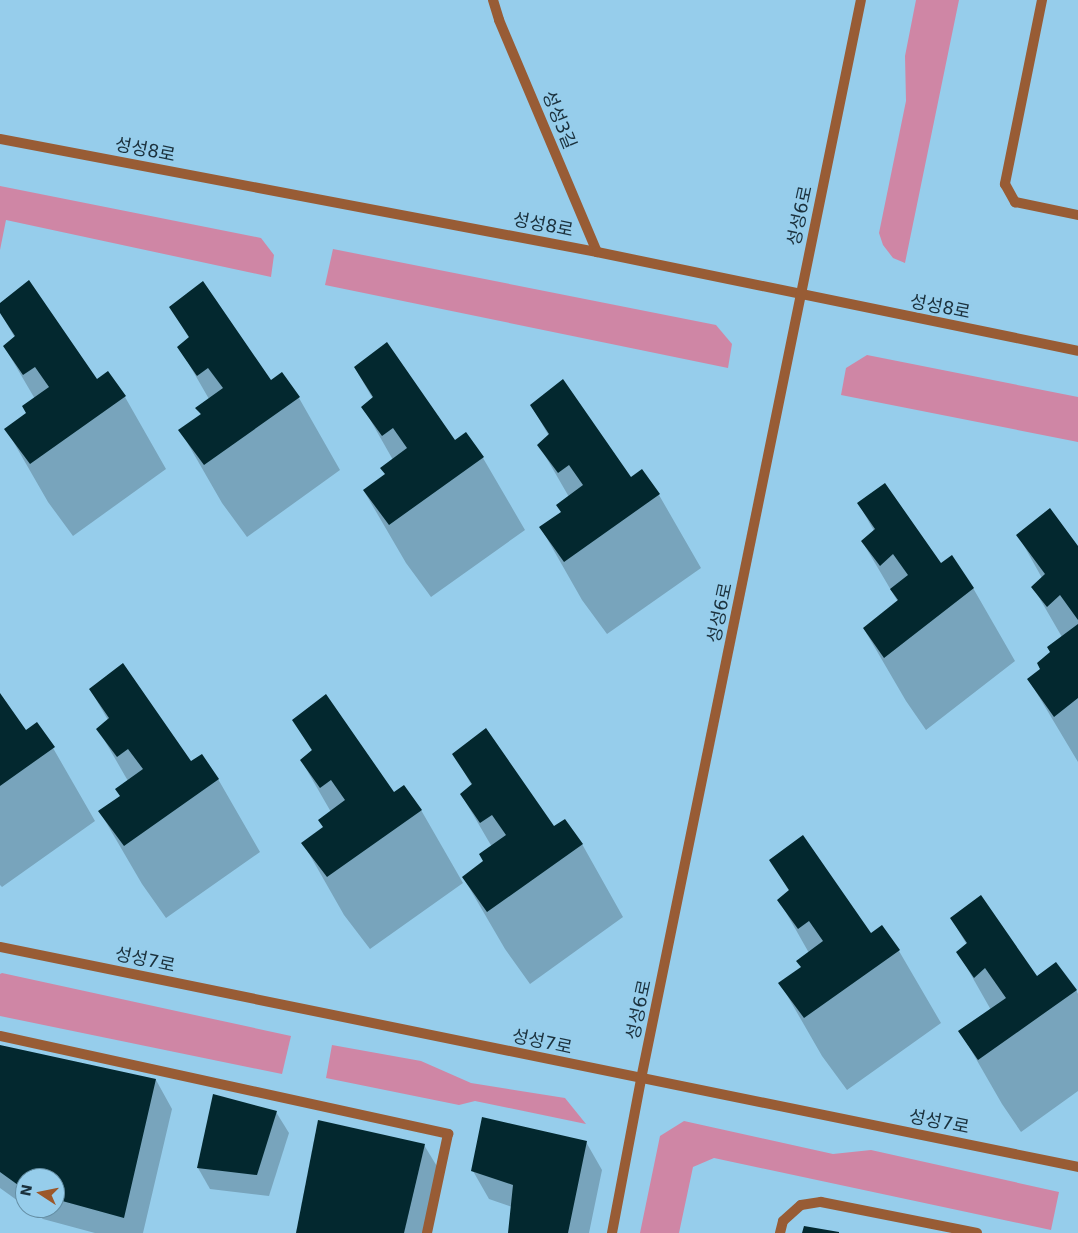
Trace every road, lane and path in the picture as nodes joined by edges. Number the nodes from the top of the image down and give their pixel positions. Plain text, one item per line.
1 (493, 0) edge
2 (861, 0) edge
3 (1042, 0) edge
4 (0, 138) edge
5 (1078, 215) edge
6 (597, 252) junction
7 (801, 295) junction
8 (1078, 351) edge
9 (0, 947) edge
10 (0, 1036) edge
11 (641, 1079) junction
12 (1078, 1167) edge
13 (427, 1233) edge
14 (612, 1233) edge
15 (780, 1233) edge
16 (977, 1233) edge

1 - 6 street, 성성3길
2 - 7 street, 성성6로
3 - 5 street
4 - 6 street, 성성8로
6 - 7 street, 성성8로
7 - 8 street, 성성8로
7 - 11 street, 성성6로
9 - 11 street, 성성7로
10 - 13 street
11 - 12 street, 성성7로
11 - 14 street, 성성6로
15 - 16 street

